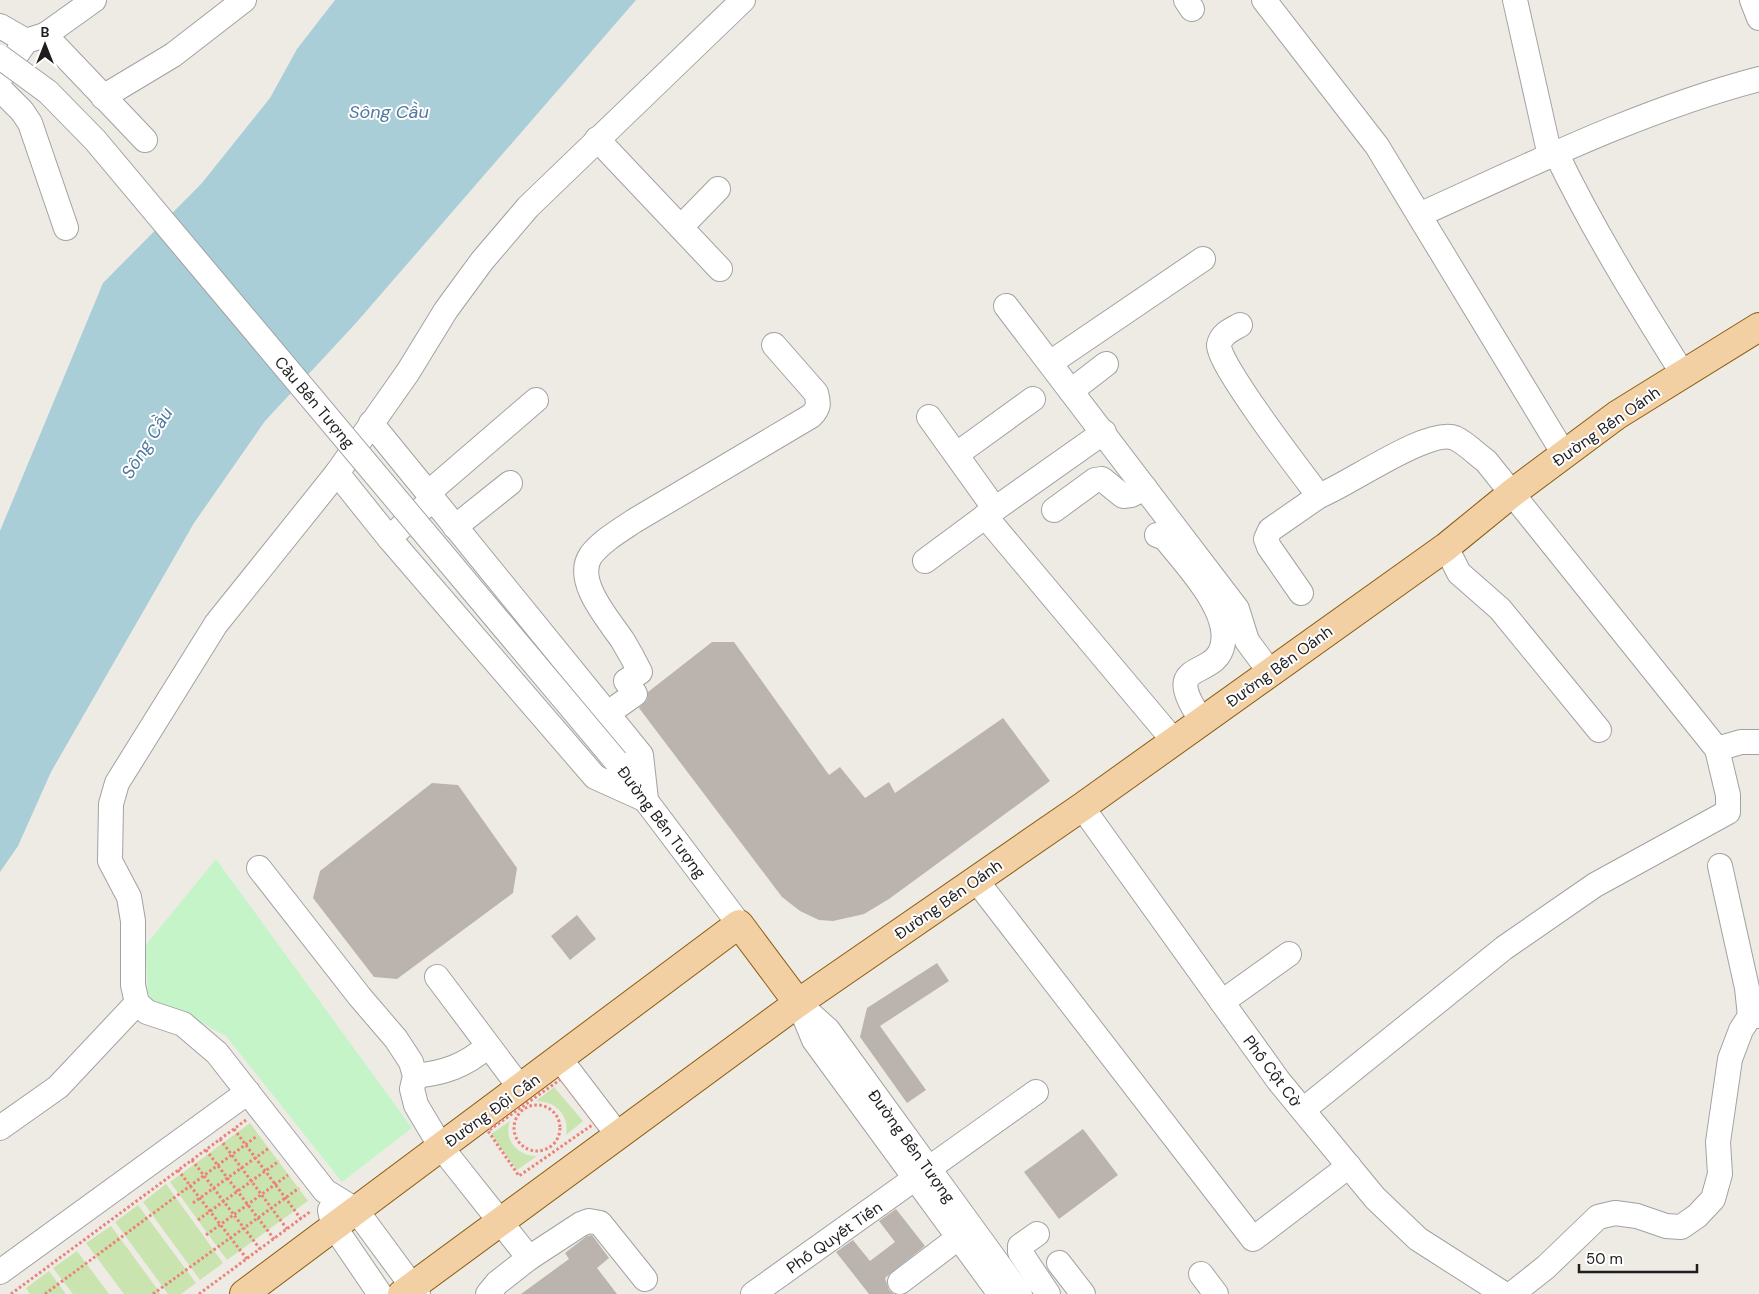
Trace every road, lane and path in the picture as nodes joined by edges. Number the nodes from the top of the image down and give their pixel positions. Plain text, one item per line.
1 (94, 0) edge
2 (244, 0) edge
3 (743, 0) edge
4 (1264, 0) edge
5 (1514, 0) edge
6 (1752, 0) edge
7 (1759, 18) edge
8 (0, 26) edge
9 (36, 38) junction
10 (0, 57) edge
11 (0, 78) edge
12 (1759, 79) edge
13 (0, 89) edge
14 (103, 97) junction
15 (598, 139) junction
16 (145, 140) dead end
17 (1553, 155) junction
18 (718, 189) dead end
19 (1419, 215) junction
20 (681, 227) junction
21 (66, 228) dead end
22 (1202, 260) dead end
23 (720, 269) dead end
24 (1006, 306) dead end
25 (1240, 325) dead end
26 (1759, 327) edge
27 (774, 345) dead end
28 (1050, 363) junction
29 (1106, 364) dead end
30 (1684, 374) junction
31 (1071, 391) junction
32 (536, 400) dead end
33 (1033, 400) dead end
34 (929, 417) dead end
35 (371, 423) junction
36 (1104, 432) junction
37 (956, 454) junction
38 (1564, 454) junction
39 (337, 473) junction
40 (510, 483) dead end
41 (1146, 488) junction
42 (1511, 494) junction
43 (430, 496) junction
44 (1319, 496) junction
45 (1054, 510) dead end
46 (990, 512) junction
47 (455, 527) junction
48 (1157, 535) dead end
49 (389, 538) junction
50 (1446, 547) junction
51 (925, 561) dead end
52 (1301, 593) dead end
53 (1270, 672) junction
54 (608, 713) junction
55 (1202, 721) junction
56 (1599, 730) dead end
57 (1174, 741) junction
58 (1759, 742) edge
59 (1717, 749) junction
60 (616, 760) joint
61 (646, 800) junction
62 (1082, 807) junction
63 (1720, 866) dead end
64 (259, 868) dead end
65 (976, 880) junction
66 (739, 924) junction
67 (1289, 954) dead end
68 (437, 977) dead end
69 (1222, 1002) junction
70 (137, 1003) junction
71 (798, 1003) junction
72 (1755, 1016) edge
73 (488, 1046) junction
74 (560, 1060) junction
75 (415, 1076) junction
76 (521, 1090) junction
77 (248, 1092) junction
78 (1036, 1092) dead end
79 (1303, 1110) junction
80 (249, 1119) dead end
81 (0, 1128) edge
82 (234, 1129) junction
83 (264, 1131) dead end
84 (618, 1135) junction
85 (220, 1139) junction
86 (245, 1144) junction
87 (274, 1145) dead end
88 (552, 1146) junction
89 (441, 1147) junction
90 (206, 1150) junction
91 (554, 1151) junction
92 (232, 1155) junction
93 (255, 1158) junction
94 (284, 1158) dead end
95 (192, 1160) junction
96 (218, 1165) junction
97 (1348, 1166) junction
98 (242, 1168) junction
99 (178, 1170) junction
100 (265, 1171) junction
101 (294, 1171) dead end
102 (923, 1174) junction
103 (204, 1176) junction
104 (228, 1178) junction
105 (252, 1182) junction
106 (275, 1184) junction
107 (190, 1186) junction
108 (213, 1188) junction
109 (238, 1191) junction
110 (314, 1193) junction
111 (261, 1194) junction
112 (285, 1197) junction
113 (200, 1198) junction
114 (224, 1202) junction
115 (192, 1203) dead end
116 (248, 1204) junction
117 (271, 1208) junction
118 (356, 1210) junction
119 (210, 1212) junction
120 (234, 1215) junction
121 (258, 1218) junction
122 (300, 1219) junction
123 (198, 1220) dead end
124 (500, 1221) junction
125 (220, 1224) junction
126 (333, 1225) junction
127 (244, 1227) junction
128 (287, 1229) junction
129 (1037, 1234) dead end
130 (206, 1235) dead end
131 (230, 1238) junction
132 (958, 1238) junction
133 (274, 1239) junction
134 (260, 1249) junction
135 (529, 1258) junction
136 (247, 1259) junction
137 (1059, 1262) dead end
138 (0, 1272) edge
139 (1200, 1274) dead end
140 (645, 1279) dead end
141 (900, 1282) dead end
142 (411, 1291) edge
143 (12, 1294) edge
144 (45, 1294) edge
145 (153, 1294) edge
146 (200, 1294) edge
147 (244, 1294) edge
148 (380, 1294) edge
149 (488, 1294) edge
150 (753, 1294) edge
151 (1000, 1294) edge
152 (1020, 1294) edge
153 (1048, 1294) edge
154 (1083, 1294) edge
155 (1216, 1294) edge
156 (1504, 1294) edge
157 (1512, 1294) edge

1 - 9 street
2 - 14 street
3 - 15 street
4 - 19 street
5 - 17 street
6 - 7 street
8 - 9 street
9 - 11 street
9 - 14 street
10 - 60 street, Cầu Bến Tượng, bridge
12 - 17 street
13 - 21 street
14 - 16 street
15 - 20 street
15 - 35 street
17 - 19 street
17 - 30 street
18 - 20 street
19 - 38 street
20 - 23 street
22 - 28 street
24 - 28 street
25 - 44 street
26 - 30 main road, Đường Bến Oánh
27 - 54 street
28 - 31 street
29 - 31 street
30 - 38 main road, Đường Bến Oánh
31 - 36 street
32 - 43 street
33 - 37 street
34 - 37 street
35 - 39 street
35 - 43 street
36 - 41 street
36 - 46 street
37 - 46 street
38 - 42 main road, Đường Bến Oánh
39 - 49 street
39 - 70 street
40 - 47 street
41 - 45 street
41 - 53 street
42 - 44 street
42 - 50 main road, Đường Bến Oánh
42 - 59 street
43 - 47 street
43 - 49 street
44 - 52 street
46 - 51 street
46 - 57 street
47 - 54 street
48 - 55 street
49 - 61 street
50 - 53 main road, Đường Bến Oánh
50 - 56 street
53 - 55 main road, Đường Bến Oánh
54 - 61 street
55 - 57 main road, Đường Bến Oánh
57 - 62 main road, Đường Bến Oánh
58 - 59 street
59 - 79 street
60 - 61 street, Đường Bến Tượng
61 - 66 street, Đường Bến Tượng
62 - 65 main road, Đường Bến Oánh
62 - 69 street, Phố Cột Cờ
63 - 72 street
64 - 75 street
65 - 71 main road, Đường Bến Oánh
65 - 97 street
66 - 71 main road, Đường Bến Tượng
66 - 74 main road, Đường Đội Cấn
67 - 69 street
68 - 73 street
69 - 79 street, Phố Cột Cờ
70 - 77 street
70 - 81 street
71 - 84 main road
71 - 102 street, Đường Bến Tượng
72 - 157 street
73 - 75 street
73 - 76 street
74 - 76 main road, Đường Đội Cấn
74 - 84 street
75 - 89 street
76 - 89 main road, Đường Đội Cấn
77 - 110 street
77 - 138 street
78 - 102 street, Phố Quyết Tiến
79 - 97 street, Phố Cột Cờ
80 - 82 path
82 - 85 path
82 - 86 path
83 - 86 path
84 - 124 main road
85 - 90 path
85 - 92 path
86 - 92 path
86 - 93 path
87 - 93 path
88 - 88 path
88 - 91 path
89 - 118 main road, Đường Đội Cấn
89 - 124 street
90 - 95 path
90 - 96 path
91 - 91 path
92 - 96 path
92 - 98 path
93 - 98 path
93 - 100 path
94 - 100 path
95 - 99 path
95 - 103 path
96 - 103 path
96 - 104 path
97 - 156 street, Phố Cột Cờ
98 - 104 path
98 - 105 path
99 - 107 path
99 - 143 path
100 - 105 path
100 - 106 path
101 - 106 path
102 - 132 street, Đường Bến Tượng
102 - 150 street, Phố Quyết Tiến
102 - 152 street, Đường Bến Tượng
103 - 107 path
103 - 108 path
104 - 108 path
104 - 109 path
105 - 109 path
105 - 111 path
106 - 111 path
106 - 112 path
107 - 113 path
107 - 144 path
108 - 113 path
108 - 114 path
109 - 114 path
109 - 116 path
110 - 112 path
110 - 118 street
110 - 122 path
110 - 126 street
111 - 116 path
111 - 117 path
112 - 117 path
112 - 122 path
113 - 115 path
113 - 119 path
114 - 119 path
114 - 120 path
116 - 120 path
116 - 121 path
117 - 121 path
117 - 128 path
118 - 126 main road, Đường Đội Cấn
118 - 142 street
119 - 123 path
119 - 125 path
120 - 125 path
120 - 127 path
121 - 127 path
121 - 133 path
122 - 128 path
124 - 135 street
124 - 142 main road
125 - 130 path
125 - 131 path
126 - 147 main road, Đường Đội Cấn
126 - 148 street
127 - 131 path
127 - 134 path
128 - 133 path
129 - 153 street
131 - 136 path
131 - 145 path
132 - 141 street
132 - 151 street, Đường Bến Tượng
133 - 134 path
134 - 136 path
135 - 140 street
135 - 149 street
136 - 146 path
137 - 154 street
139 - 155 street

